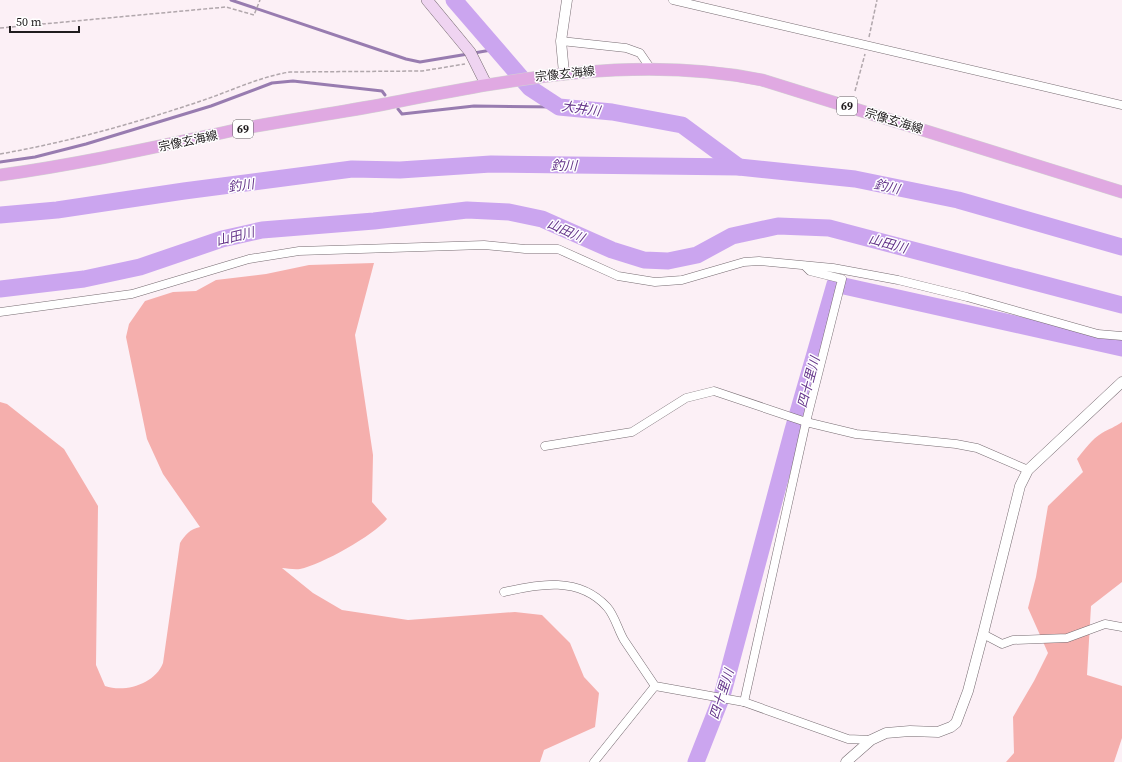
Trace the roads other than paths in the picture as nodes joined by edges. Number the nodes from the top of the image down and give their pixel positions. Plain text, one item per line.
1 (427, 0) edge
2 (567, 0) edge
3 (673, 0) edge
4 (561, 41) junction
5 (651, 69) junction
6 (564, 72) junction
7 (486, 84) junction
8 (1122, 105) edge
9 (0, 176) edge
10 (1122, 192) edge
11 (805, 266) junction
12 (0, 312) edge
13 (1122, 336) edge
14 (1122, 382) edge
15 (806, 422) junction
16 (545, 446) dead end
17 (1028, 470) junction
18 (504, 592) dead end
19 (1122, 628) edge
20 (983, 634) junction
21 (655, 686) junction
22 (744, 702) junction
23 (871, 740) junction
24 (594, 762) edge
25 (846, 762) edge

1 - 7 main road
2 - 4 street
3 - 8 street
4 - 5 street
4 - 6 street
5 - 6 main road, 宗像玄海線 / 69
5 - 10 main road, 宗像玄海線 / 69
6 - 7 main road, 宗像玄海線 / 69
7 - 9 main road, 宗像玄海線 / 69
11 - 12 street
11 - 13 street
11 - 15 street
14 - 17 street
15 - 16 street
15 - 17 street
15 - 22 street
17 - 20 street
18 - 21 street
19 - 20 street
20 - 23 street
21 - 22 street
21 - 24 street
22 - 23 street
23 - 25 street

